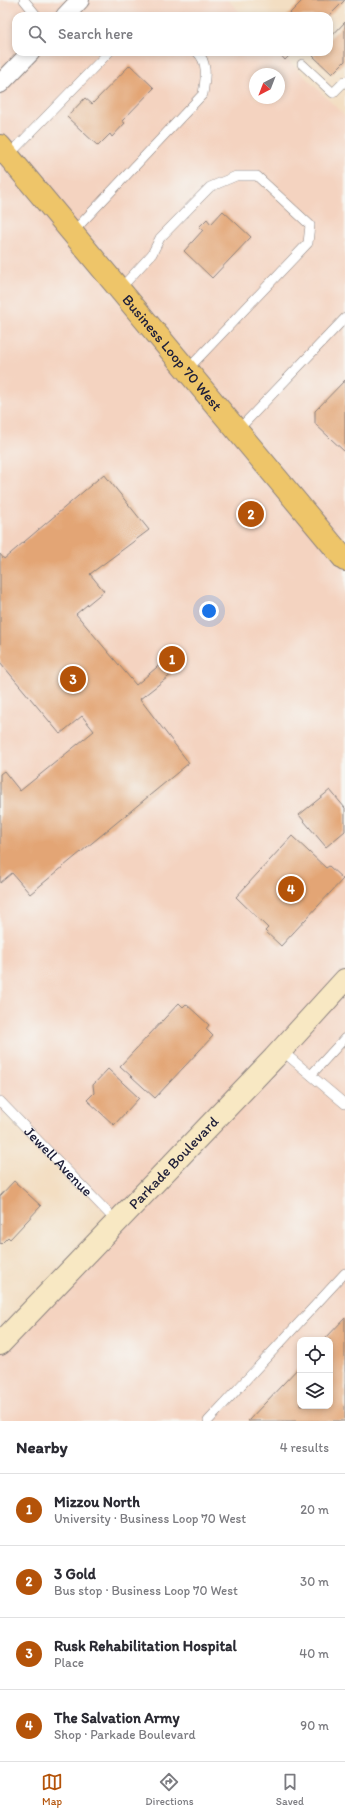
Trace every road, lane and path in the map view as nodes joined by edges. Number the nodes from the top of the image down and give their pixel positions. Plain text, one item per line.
1 (24, 0) edge
2 (80, 0) edge
3 (34, 12) edge
4 (69, 12) edge
5 (27, 56) edge
6 (105, 56) edge
7 (201, 56) edge
8 (302, 64) dead end
9 (345, 81) edge
10 (0, 84) edge
11 (4, 151) edge
12 (72, 233) junction
13 (119, 290) junction
14 (345, 318) edge
15 (187, 370) junction
16 (237, 431) junction
17 (345, 560) edge
18 (345, 980) edge
19 (345, 1038) edge
20 (281, 1050) junction
21 (311, 1075) junction
22 (0, 1101) edge
23 (345, 1104) edge
24 (117, 1222) junction
25 (345, 1273) edge
26 (0, 1344) edge
27 (208, 1421) edge

1 - 3 lane
2 - 4 street
5 - 10 street
6 - 11 lane
7 - 12 lane
8 - 9 lane
11 - 12 main road, Business Loop 70 West
12 - 13 main road, Business Loop 70 West
13 - 15 main road, Business Loop 70 West
13 - 15 lane
14 - 16 lane
15 - 16 main road, Business Loop 70 West
16 - 17 main road, Business Loop 70 West
18 - 20 street, Parkade Boulevard
19 - 21 lane
20 - 21 lane
20 - 24 street, Parkade Boulevard
21 - 23 lane
22 - 24 lane, Jewell Avenue
24 - 26 street, Parkade Boulevard
25 - 27 lane

